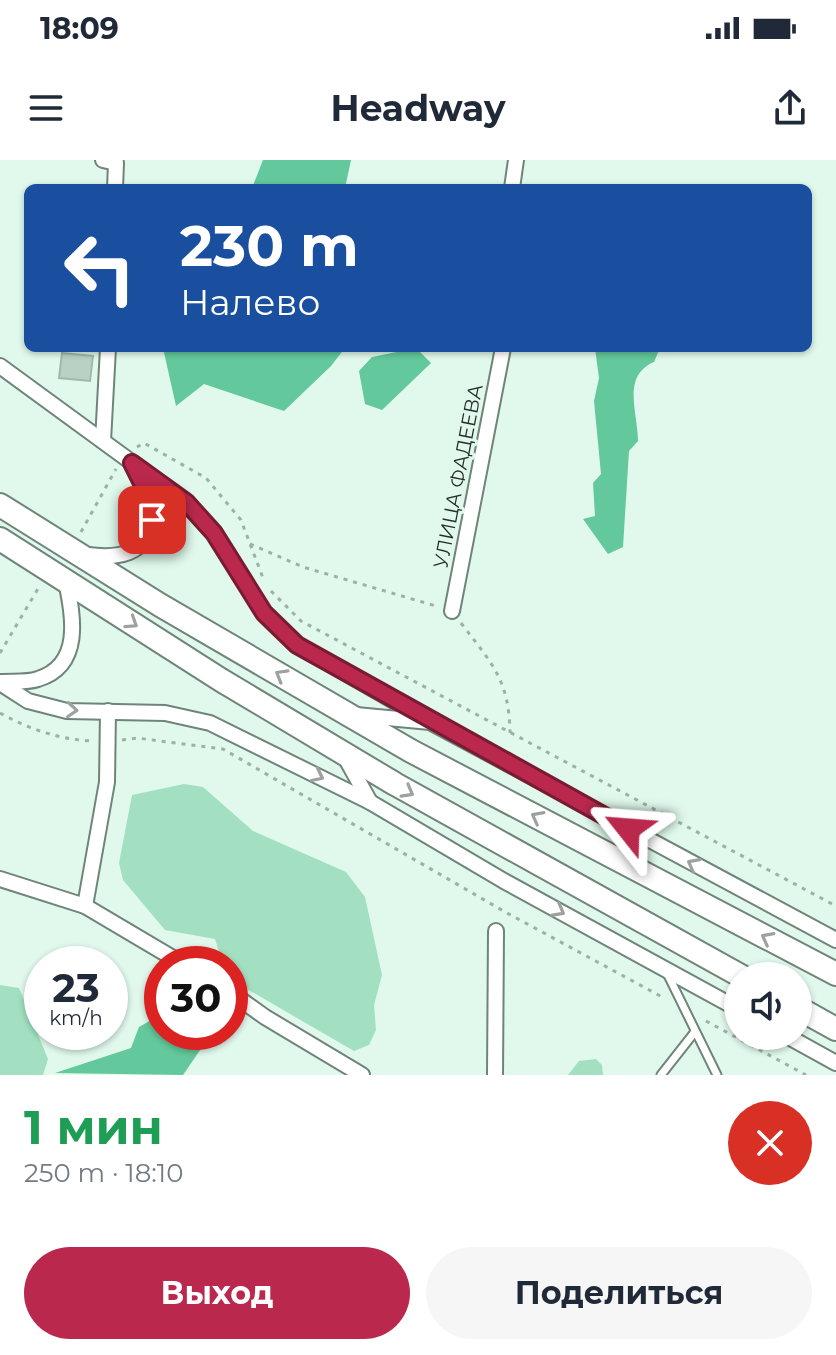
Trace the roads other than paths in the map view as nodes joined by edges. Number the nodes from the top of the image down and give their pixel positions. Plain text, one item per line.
1 (516, 160) edge
2 (112, 161) edge
3 (115, 184) edge
4 (513, 184) edge
5 (108, 352) edge
6 (502, 352) edge
7 (0, 366) edge
8 (103, 441) junction
9 (128, 460) junction
10 (0, 505) edge
11 (0, 539) edge
12 (79, 543) junction
13 (66, 581) junction
14 (452, 611) road end
15 (0, 682) edge
16 (108, 711) junction
17 (348, 714) junction
18 (430, 722) junction
19 (342, 751) junction
20 (370, 802) junction
21 (0, 879) edge
22 (85, 906) junction
23 (496, 931) dead end
24 (836, 940) edge
25 (153, 946) edge
26 (724, 966) edge
27 (665, 969) junction
28 (836, 974) edge
29 (724, 1001) edge
30 (248, 1005) edge
31 (812, 1016) edge
32 (836, 1029) edge
33 (694, 1033) junction
34 (812, 1050) edge
35 (836, 1063) edge
36 (362, 1075) edge
37 (495, 1075) edge
38 (661, 1075) edge
39 (717, 1075) edge

1 - 4 street
2 - 3 street
5 - 8 street
6 - 14 street, УЛИЦА ФАДЕЕВА
7 - 8 street
8 - 9 street
9 - 12 street
9 - 18 street
10 - 12 main road
11 - 13 main road
17 -> 12 main road
13 - 15 street
13 -> 19 main road
15 -> 16 street
16 -> 20 street
16 - 22 street
17 - 18 street
28 -> 17 main road
24 -> 18 street
19 - 20 street
19 -> 26 main road
20 -> 27 street
21 - 22 street
22 - 25 street
23 - 37 street
27 - 29 street
27 - 33 lane
30 - 36 street
31 - 32 main road
33 - 38 lane
33 - 39 lane
34 - 35 street

